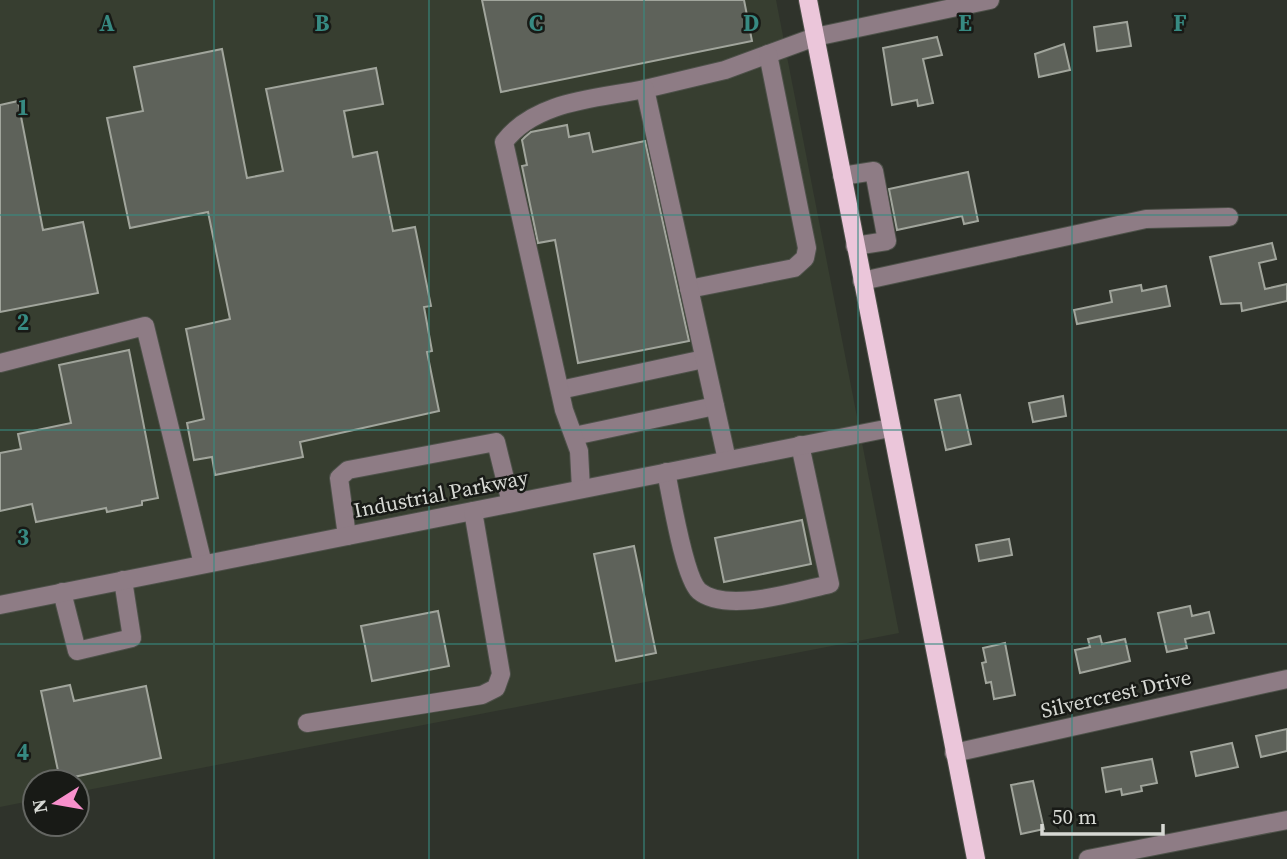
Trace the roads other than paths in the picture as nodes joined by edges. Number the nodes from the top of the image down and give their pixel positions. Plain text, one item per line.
1 (808, 0) edge
2 (990, 0) edge
3 (815, 37) junction
4 (768, 54) junction
5 (645, 89) junction
6 (842, 176) junction
7 (1229, 217) dead end
8 (855, 246) junction
9 (862, 281) junction
10 (689, 289) junction
11 (705, 359) junction
12 (0, 363) edge
13 (560, 390) junction
14 (715, 407) junction
15 (890, 428) junction
16 (574, 436) junction
17 (800, 445) junction
18 (727, 460) junction
19 (666, 472) junction
20 (581, 489) junction
21 (511, 503) junction
22 (473, 511) junction
23 (347, 536) junction
24 (204, 564) junction
25 (123, 580) junction
26 (62, 593) junction
27 (0, 605) edge
28 (1287, 679) edge
29 (307, 723) dead end
30 (954, 753) junction
31 (1287, 820) edge
32 (976, 859) edge
33 (1088, 859) edge

1 - 3 main road
2 - 3 street
3 - 4 street
3 - 6 main road
4 - 5 street
4 - 10 street
5 - 10 street
5 - 13 street
6 - 8 main road
6 - 8 street
7 - 9 street
8 - 9 main road
9 - 15 main road
10 - 11 street
11 - 13 street
11 - 14 street
12 - 24 street
13 - 16 street
14 - 16 street
14 - 18 street
15 - 17 street, Industrial Parkway
15 - 30 main road
16 - 20 street
17 - 18 street, Industrial Parkway
17 - 19 street
18 - 19 street, Industrial Parkway
19 - 20 street, Industrial Parkway
20 - 21 street, Industrial Parkway
21 - 22 street, Industrial Parkway
21 - 23 street
22 - 23 street, Industrial Parkway
22 - 29 street
23 - 24 street, Industrial Parkway
24 - 25 street, Industrial Parkway
25 - 26 street, Industrial Parkway
25 - 26 street
26 - 27 street, Industrial Parkway
28 - 30 street, Silvercrest Drive
30 - 32 main road
31 - 33 street

